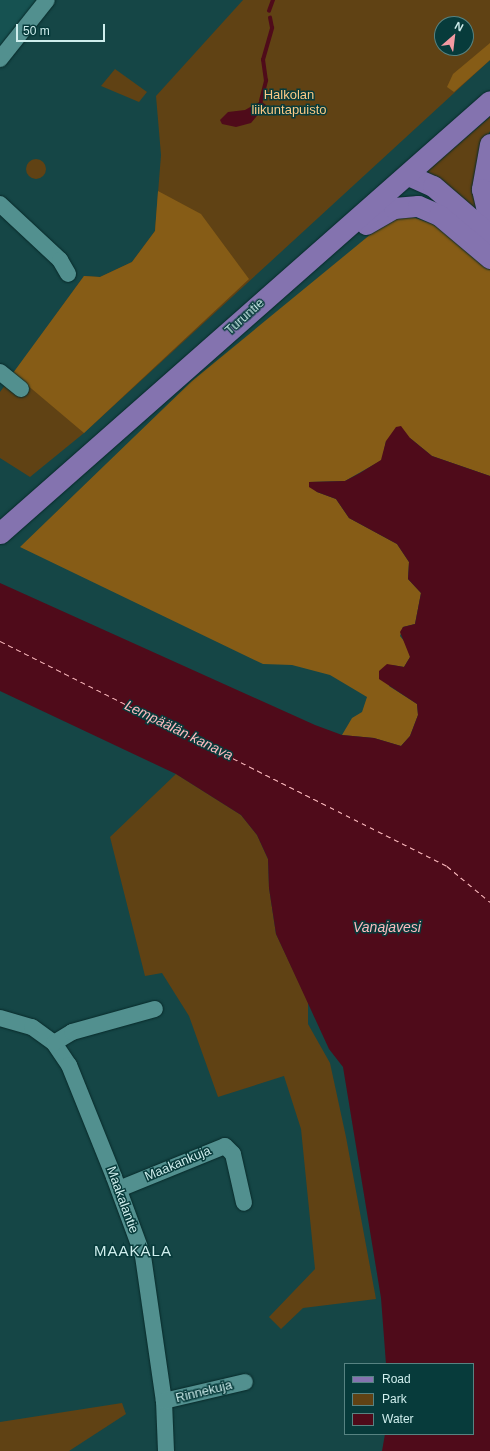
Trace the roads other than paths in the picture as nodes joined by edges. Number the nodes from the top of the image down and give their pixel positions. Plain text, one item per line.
1 (47, 0) edge
2 (0, 59) edge
3 (490, 101) edge
4 (490, 144) edge
5 (408, 175) junction
6 (0, 204) edge
7 (490, 224) edge
8 (490, 235) edge
9 (490, 258) edge
10 (68, 274) dead end
11 (278, 287) junction
12 (0, 372) edge
13 (21, 389) dead end
14 (0, 533) edge
15 (155, 1009) dead end
16 (0, 1018) edge
17 (54, 1043) junction
18 (119, 1189) junction
19 (244, 1203) dead end
20 (245, 1382) dead end
21 (164, 1401) junction
22 (166, 1451) edge

1 - 2 street
3 - 5 main road, Turuntie
4 - 7 main road
5 - 8 main road
5 - 11 main road, Turuntie
6 - 10 street
9 - 11 main road
11 - 14 main road, Turuntie
12 - 13 street
15 - 17 street
16 - 17 street, Maakalantie
17 - 18 street, Maakalantie
18 - 19 street, Maakankuja
18 - 21 street, Maakalantie
20 - 21 street, Rinnekuja
21 - 22 street, Maakalantie

